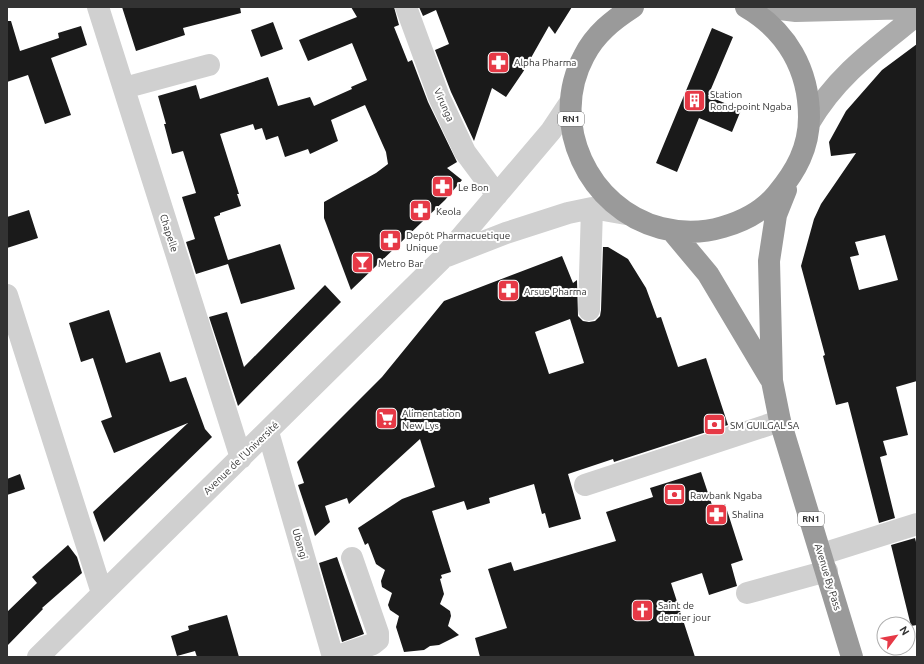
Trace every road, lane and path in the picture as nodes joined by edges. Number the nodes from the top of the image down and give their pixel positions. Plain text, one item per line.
1 (98, 7) edge
2 (406, 7) edge
3 (633, 7) edge
4 (746, 7) edge
5 (764, 7) edge
6 (917, 8) edge
7 (616, 13) edge
8 (917, 15) edge
9 (209, 65) dead end
10 (124, 88) junction
11 (571, 101) junction
12 (809, 122) junction
13 (793, 174) junction
14 (497, 195) junction
15 (592, 208) junction
16 (626, 214) junction
17 (672, 231) junction
18 (444, 257) junction
19 (7, 296) edge
20 (589, 310) dead end
21 (772, 381) junction
22 (780, 421) junction
23 (268, 432) junction
24 (241, 458) junction
25 (585, 485) dead end
26 (917, 524) edge
27 (352, 558) dead end
28 (825, 563) junction
29 (102, 593) junction
30 (747, 593) dead end
31 (38, 657) edge
32 (334, 657) edge
33 (852, 657) edge

1 - 10 street, Chapelle
2 - 14 street, Virunga
3 - 7 highway, RN1
4 - 12 highway, RN1
5 - 6 main road
7 - 11 highway, RN1
8 - 12 main road
9 - 10 street
10 - 24 street, Chapelle
11 - 14 street, Avenue de l'Université
11 - 16 highway, RN1
12 - 13 highway, RN1
13 - 17 highway, RN1
13 - 21 highway, RN1
14 - 18 street, Avenue de l'Université
15 - 16 street
15 - 18 street
15 - 20 street
16 - 17 highway, RN1
17 - 21 highway, RN1
18 - 23 street, Avenue de l'Université
19 - 29 street
21 - 22 highway, Avenue By Pass / RN1
22 - 25 street
22 - 28 highway, Avenue By Pass / RN1
23 - 24 street, Avenue de l'Université
23 - 32 street, Ubangi
24 - 29 street, Avenue de l'Université
26 - 28 street
27 - 32 street
28 - 30 street
28 - 33 highway, Avenue By Pass / RN1
29 - 31 street, Avenue de l'Université

